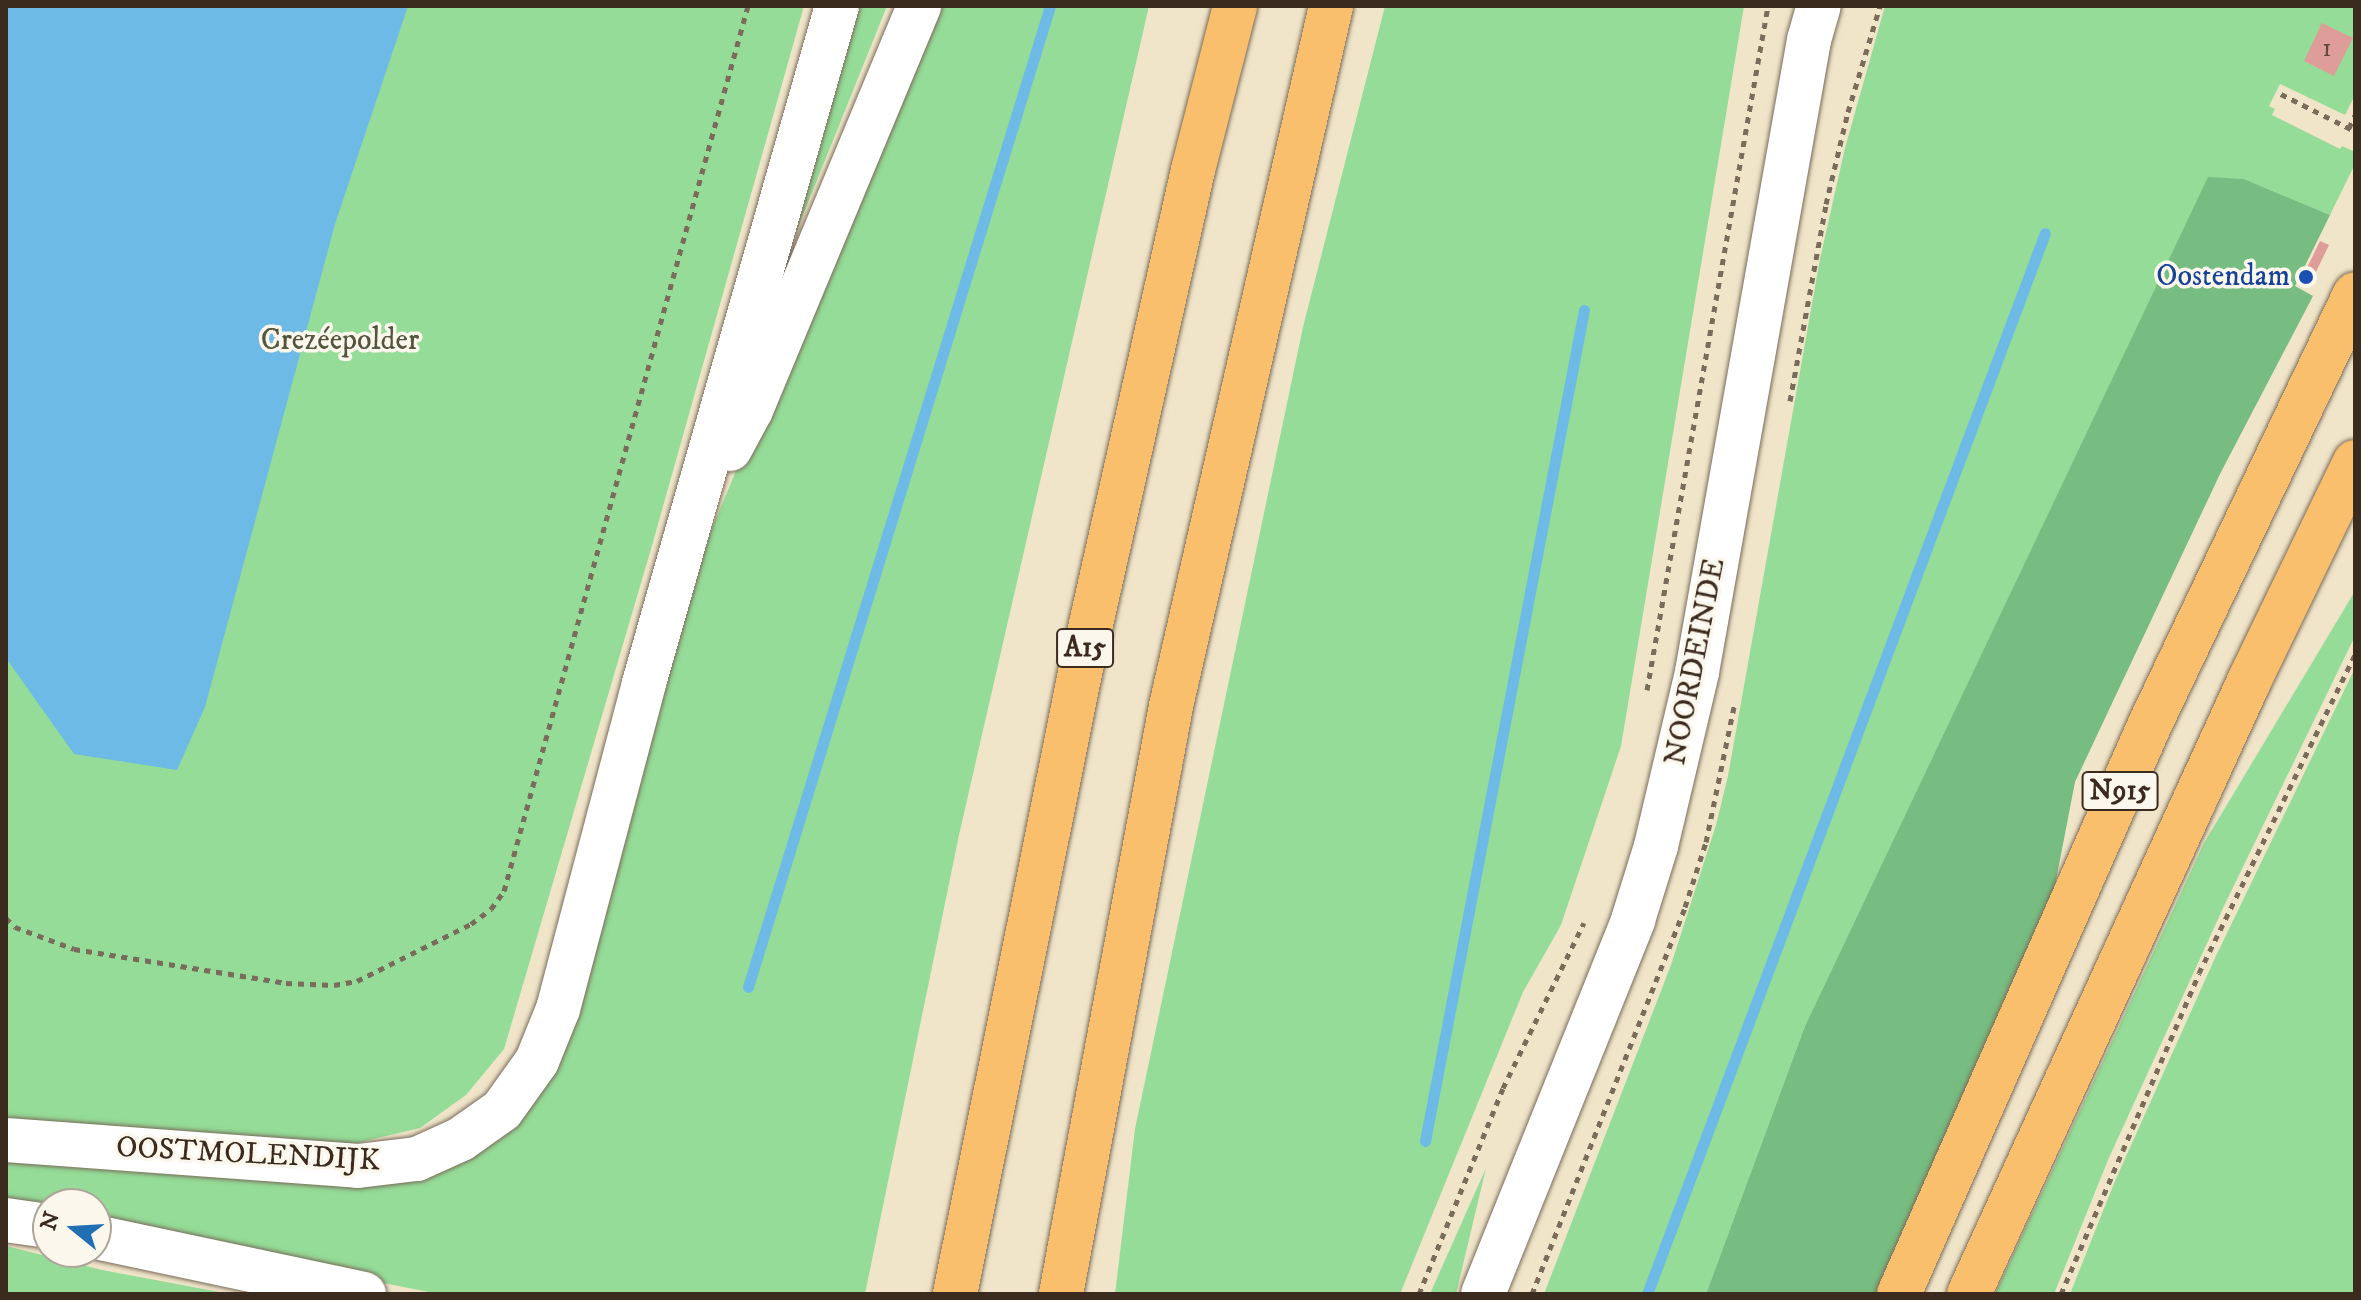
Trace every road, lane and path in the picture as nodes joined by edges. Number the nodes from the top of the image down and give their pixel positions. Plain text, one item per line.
1 (748, 6) edge
2 (837, 6) edge
3 (919, 6) edge
4 (1235, 6) edge
5 (1331, 6) edge
6 (1768, 6) edge
7 (1819, 6) edge
8 (2281, 94) dead end
9 (2355, 115) edge
10 (2352, 129) edge
11 (2355, 294) edge
12 (2355, 462) edge
13 (687, 530) junction
14 (2355, 655) edge
15 (1646, 699) dead end
16 (6, 918) edge
17 (1586, 920) dead end
18 (6, 1140) edge
19 (6, 1220) edge
20 (32, 1224) edge
21 (112, 1240) edge
22 (364, 1294) edge
23 (955, 1294) edge
24 (1061, 1294) edge
25 (1419, 1294) edge
26 (1483, 1294) edge
27 (1899, 1294) edge
28 (1969, 1294) edge
29 (2061, 1294) edge

1 - 16 path
2 - 13 street
3 - 13 street
4 - 23 main road, A15
5 - 24 main road
6 - 15 path
7 - 26 street, NOORDEINDE
8 - 10 path
9 - 10 path
11 - 27 main road, N915
12 - 28 main road, N915
13 - 18 street, OOSTMOLENDIJK
14 - 29 path
17 - 25 path
19 - 20 street
21 - 22 street

